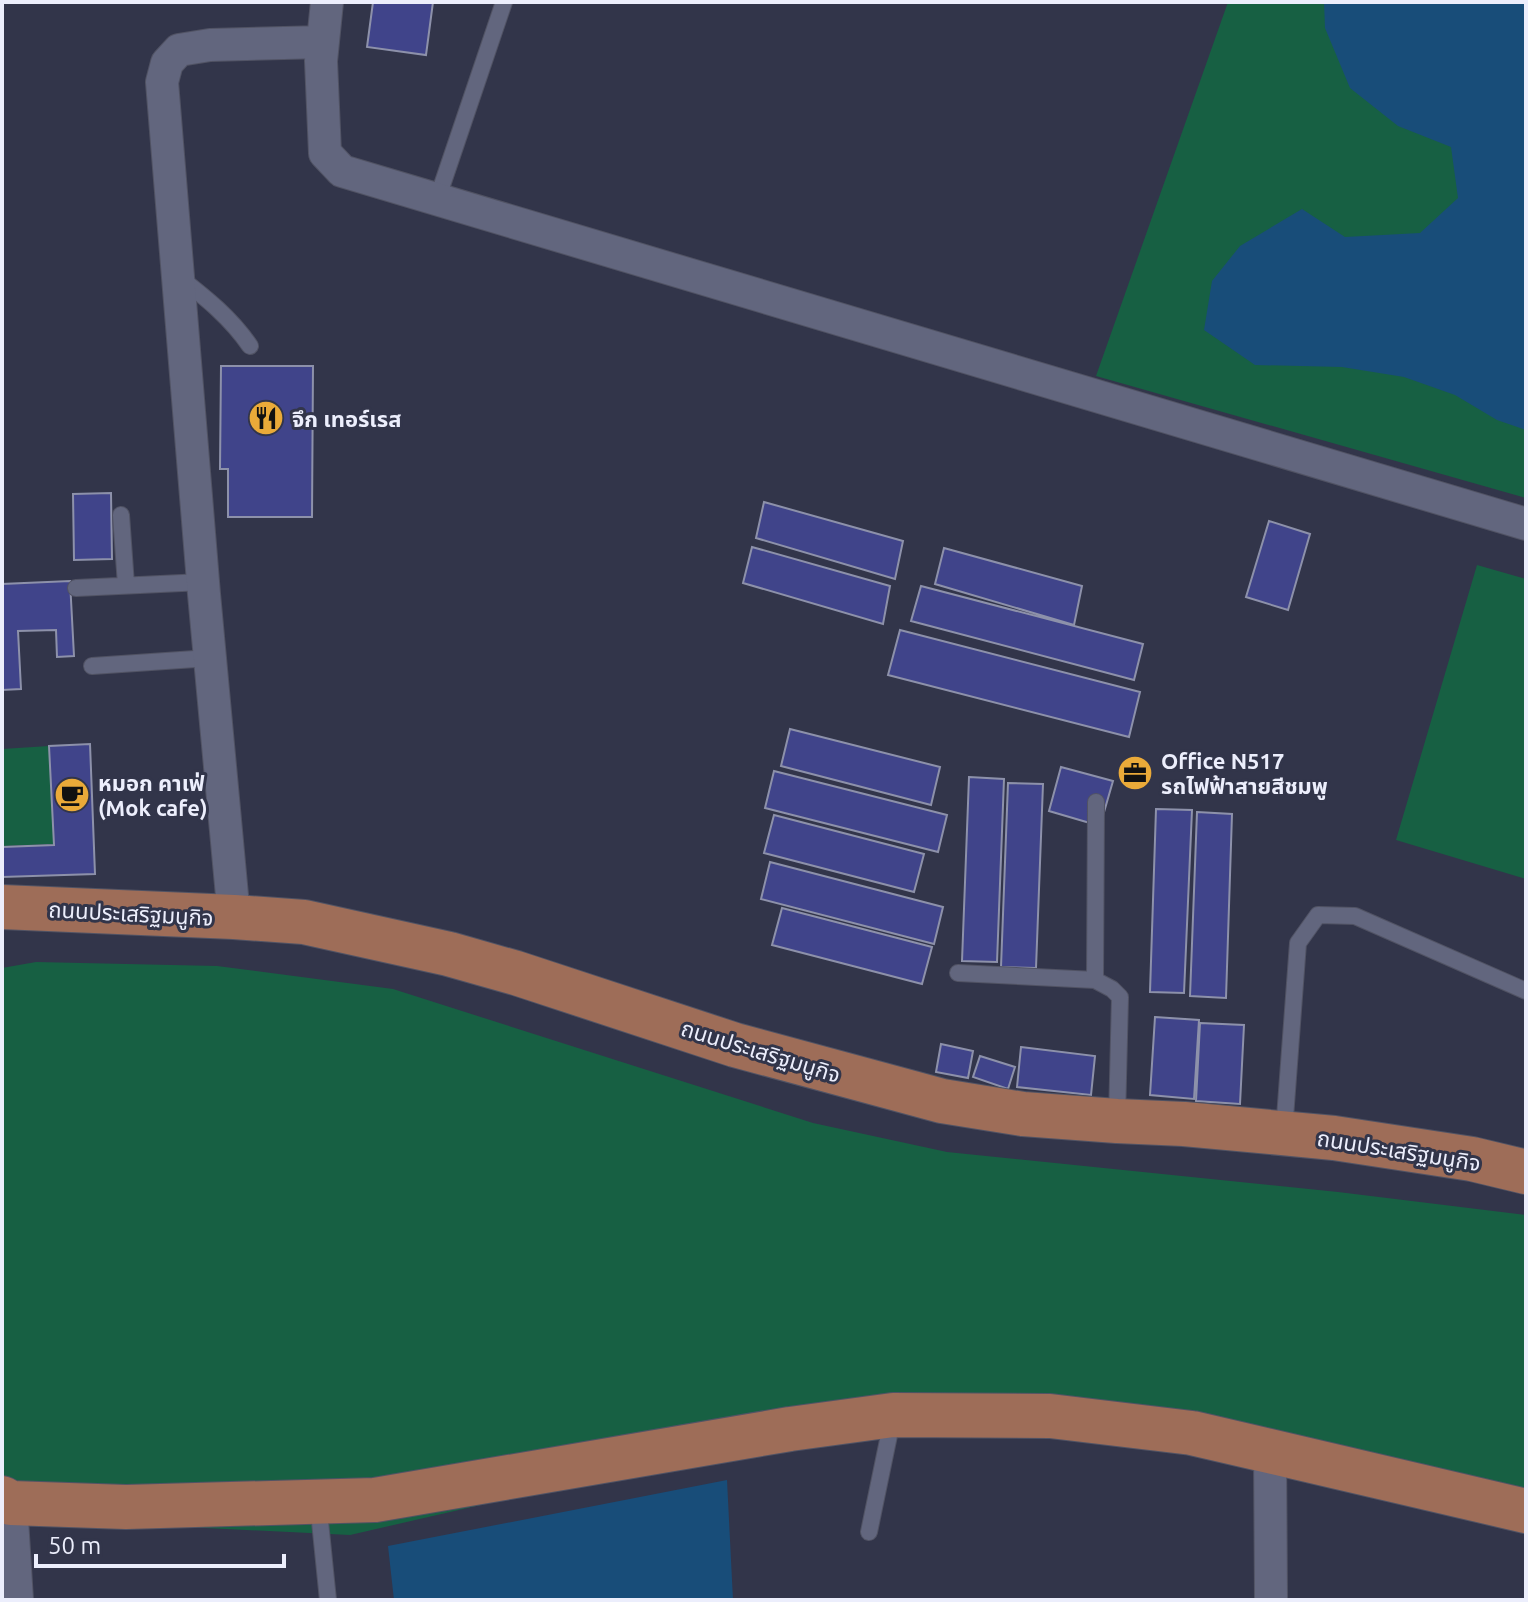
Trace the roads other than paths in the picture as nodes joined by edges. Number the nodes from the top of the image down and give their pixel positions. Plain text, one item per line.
1 (327, 2) edge
2 (504, 2) edge
3 (323, 42) junction
4 (437, 200) junction
5 (178, 276) junction
6 (250, 346) dead end
7 (121, 515) dead end
8 (1526, 524) edge
9 (203, 582) junction
10 (126, 585) junction
11 (76, 588) dead end
12 (210, 658) junction
13 (92, 666) dead end
14 (1096, 802) dead end
15 (2, 907) edge
16 (234, 917) junction
17 (958, 973) dead end
18 (1095, 980) junction
19 (1526, 991) edge
20 (1117, 1121) junction
21 (1284, 1133) junction
22 (1526, 1172) edge
23 (893, 1415) junction
24 (1270, 1451) junction
25 (7, 1500) edge
26 (318, 1502) junction
27 (1526, 1511) edge
28 (869, 1532) dead end
29 (17, 1600) edge
30 (328, 1600) edge
31 (1271, 1600) edge

1 - 3 street
2 - 4 lane
3 - 4 street
3 - 5 street
4 - 8 street
5 - 6 lane
5 - 9 street
7 - 10 lane
9 - 10 lane
9 - 12 street
10 - 11 lane
12 - 13 lane
12 - 16 street
14 - 18 lane
15 - 16 main road, ถนนประเสริฐมนูกิจ
16 - 20 main road, ถนนประเสริฐมนูกิจ
17 - 18 lane
18 - 20 lane
19 - 21 lane
20 - 21 main road, ถนนประเสริฐมนูกิจ
21 - 22 main road, ถนนประเสริฐมนูกิจ
23 - 24 main road
23 - 26 main road
23 - 28 lane
24 - 27 main road
24 - 31 street
25 - 26 main road
25 - 29 street
26 - 30 lane

